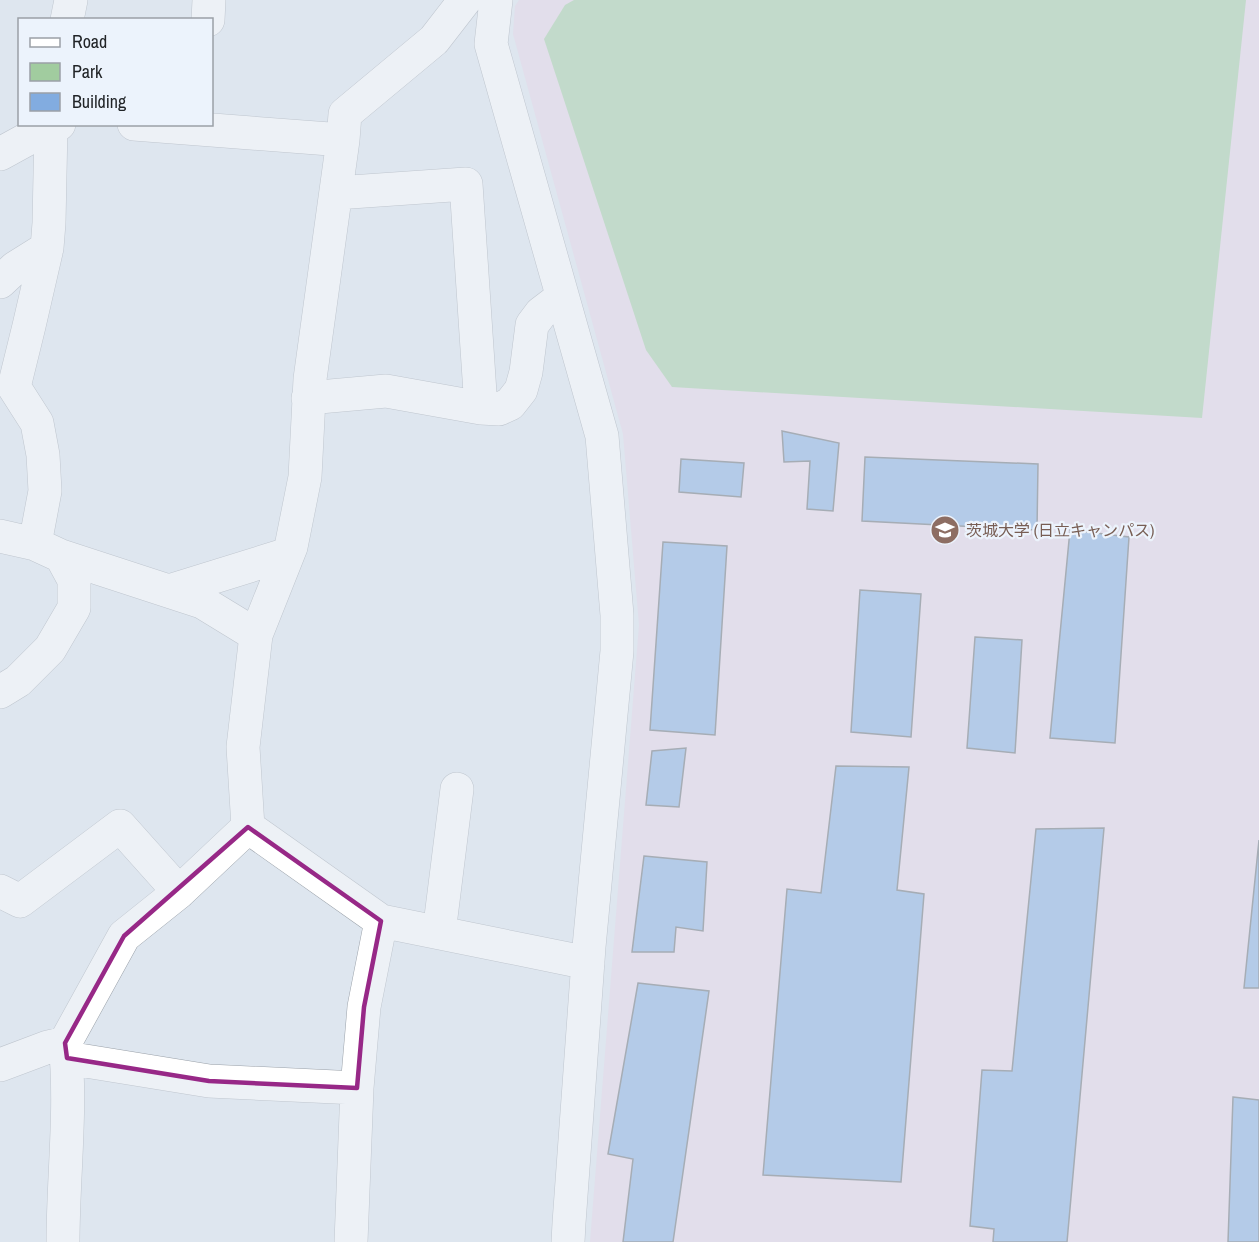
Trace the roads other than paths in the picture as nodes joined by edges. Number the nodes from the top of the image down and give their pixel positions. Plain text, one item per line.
1 (70, 0) edge
2 (209, 0) edge
3 (465, 0) edge
4 (496, 0) edge
5 (67, 18) edge
6 (208, 18) edge
7 (53, 126) edge
8 (55, 126) edge
9 (180, 126) edge
10 (203, 127) edge
11 (343, 140) junction
12 (0, 154) edge
13 (336, 193) junction
14 (46, 248) junction
15 (0, 282) edge
16 (562, 297) junction
17 (308, 398) junction
18 (481, 408) junction
19 (0, 536) edge
20 (48, 550) junction
21 (288, 554) junction
22 (169, 591) junction
23 (256, 635) junction
24 (0, 692) edge
25 (457, 789) dead end
26 (248, 827) junction
27 (0, 891) edge
28 (179, 892) junction
29 (381, 921) junction
30 (439, 933) junction
31 (588, 963) junction
32 (66, 1050) junction
33 (0, 1065) edge
34 (357, 1088) junction
35 (63, 1242) edge
36 (351, 1242) edge
37 (568, 1242) edge

1 - 5 street
2 - 6 street
3 - 11 street
4 - 16 street
7 - 12 street
8 - 14 street
9 - 10 street
10 - 11 street
11 - 13 street
13 - 17 street
13 - 18 street
14 - 15 street
14 - 20 street
16 - 18 street
16 - 31 street
17 - 18 street
17 - 21 street
19 - 20 street
20 - 22 street
20 - 24 street
21 - 22 street
21 - 23 street
22 - 23 street
23 - 26 street
25 - 30 street
26 - 28 street
26 - 29 street
27 - 28 street
28 - 32 street
29 - 30 street
29 - 34 street
30 - 31 street
31 - 37 street
32 - 33 street
32 - 34 street
32 - 35 street
34 - 36 street

